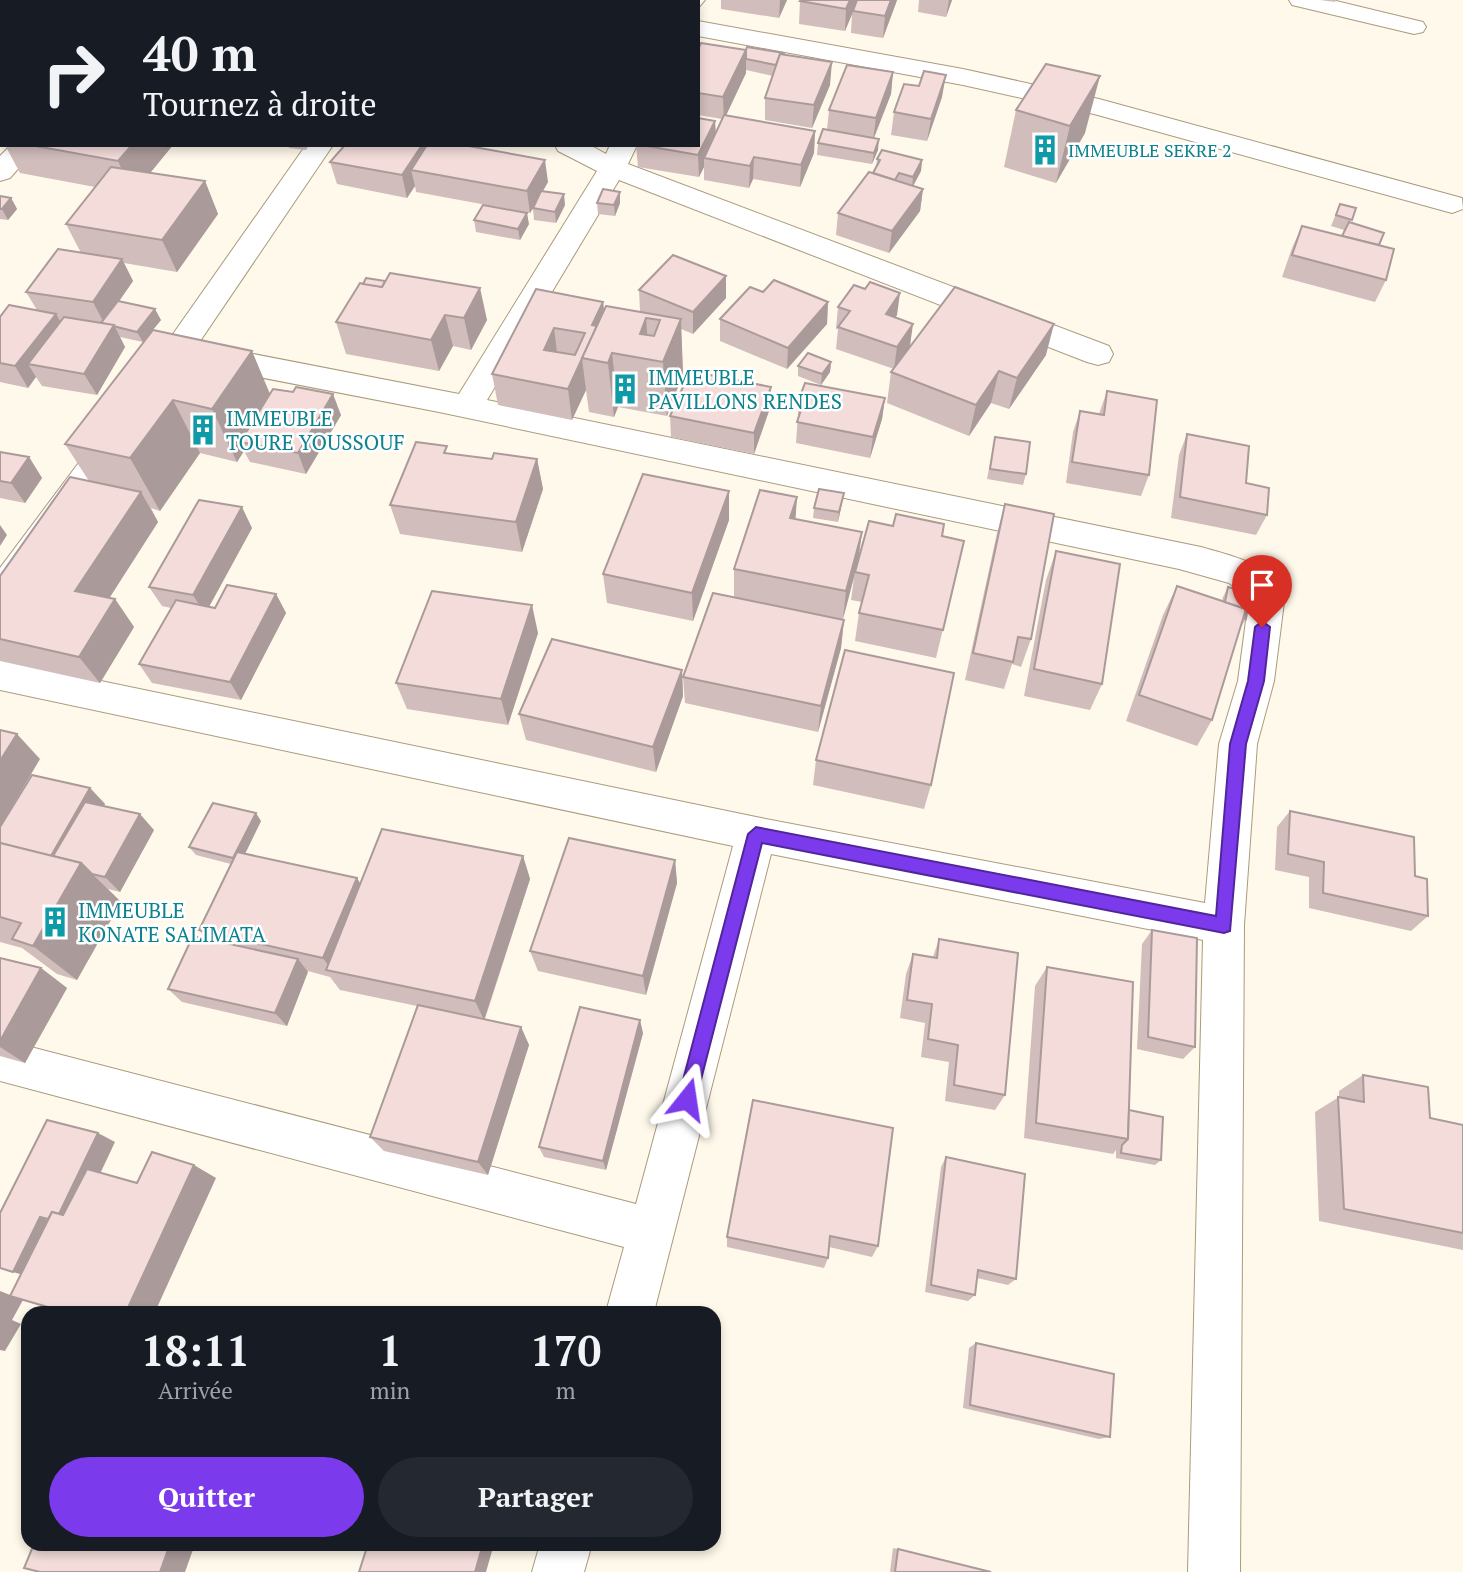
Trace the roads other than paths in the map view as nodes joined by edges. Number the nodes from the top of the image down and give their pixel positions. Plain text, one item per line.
1 (1301, 0) edge
2 (1415, 27) dead end
3 (700, 28) edge
4 (24, 147) edge
5 (319, 147) edge
6 (576, 147) edge
7 (618, 157) edge
8 (0, 172) edge
9 (1452, 204) dead end
10 (179, 350) junction
11 (1098, 354) dead end
12 (467, 407) junction
13 (0, 595) edge
14 (0, 675) edge
15 (756, 834) junction
16 (1224, 925) junction
17 (0, 1060) edge
18 (652, 1231) junction
19 (632, 1306) edge
20 (564, 1551) edge
21 (558, 1572) edge
22 (1214, 1572) edge

1 - 2 street
3 - 9 street
4 - 8 street
5 - 10 street
6 - 7 street
7 - 11 street
7 - 12 street
10 - 12 street
10 - 13 street
12 - 16 street
14 - 15 street
15 - 16 street
15 - 18 street
16 - 22 street
17 - 18 street
18 - 19 street
20 - 21 street

